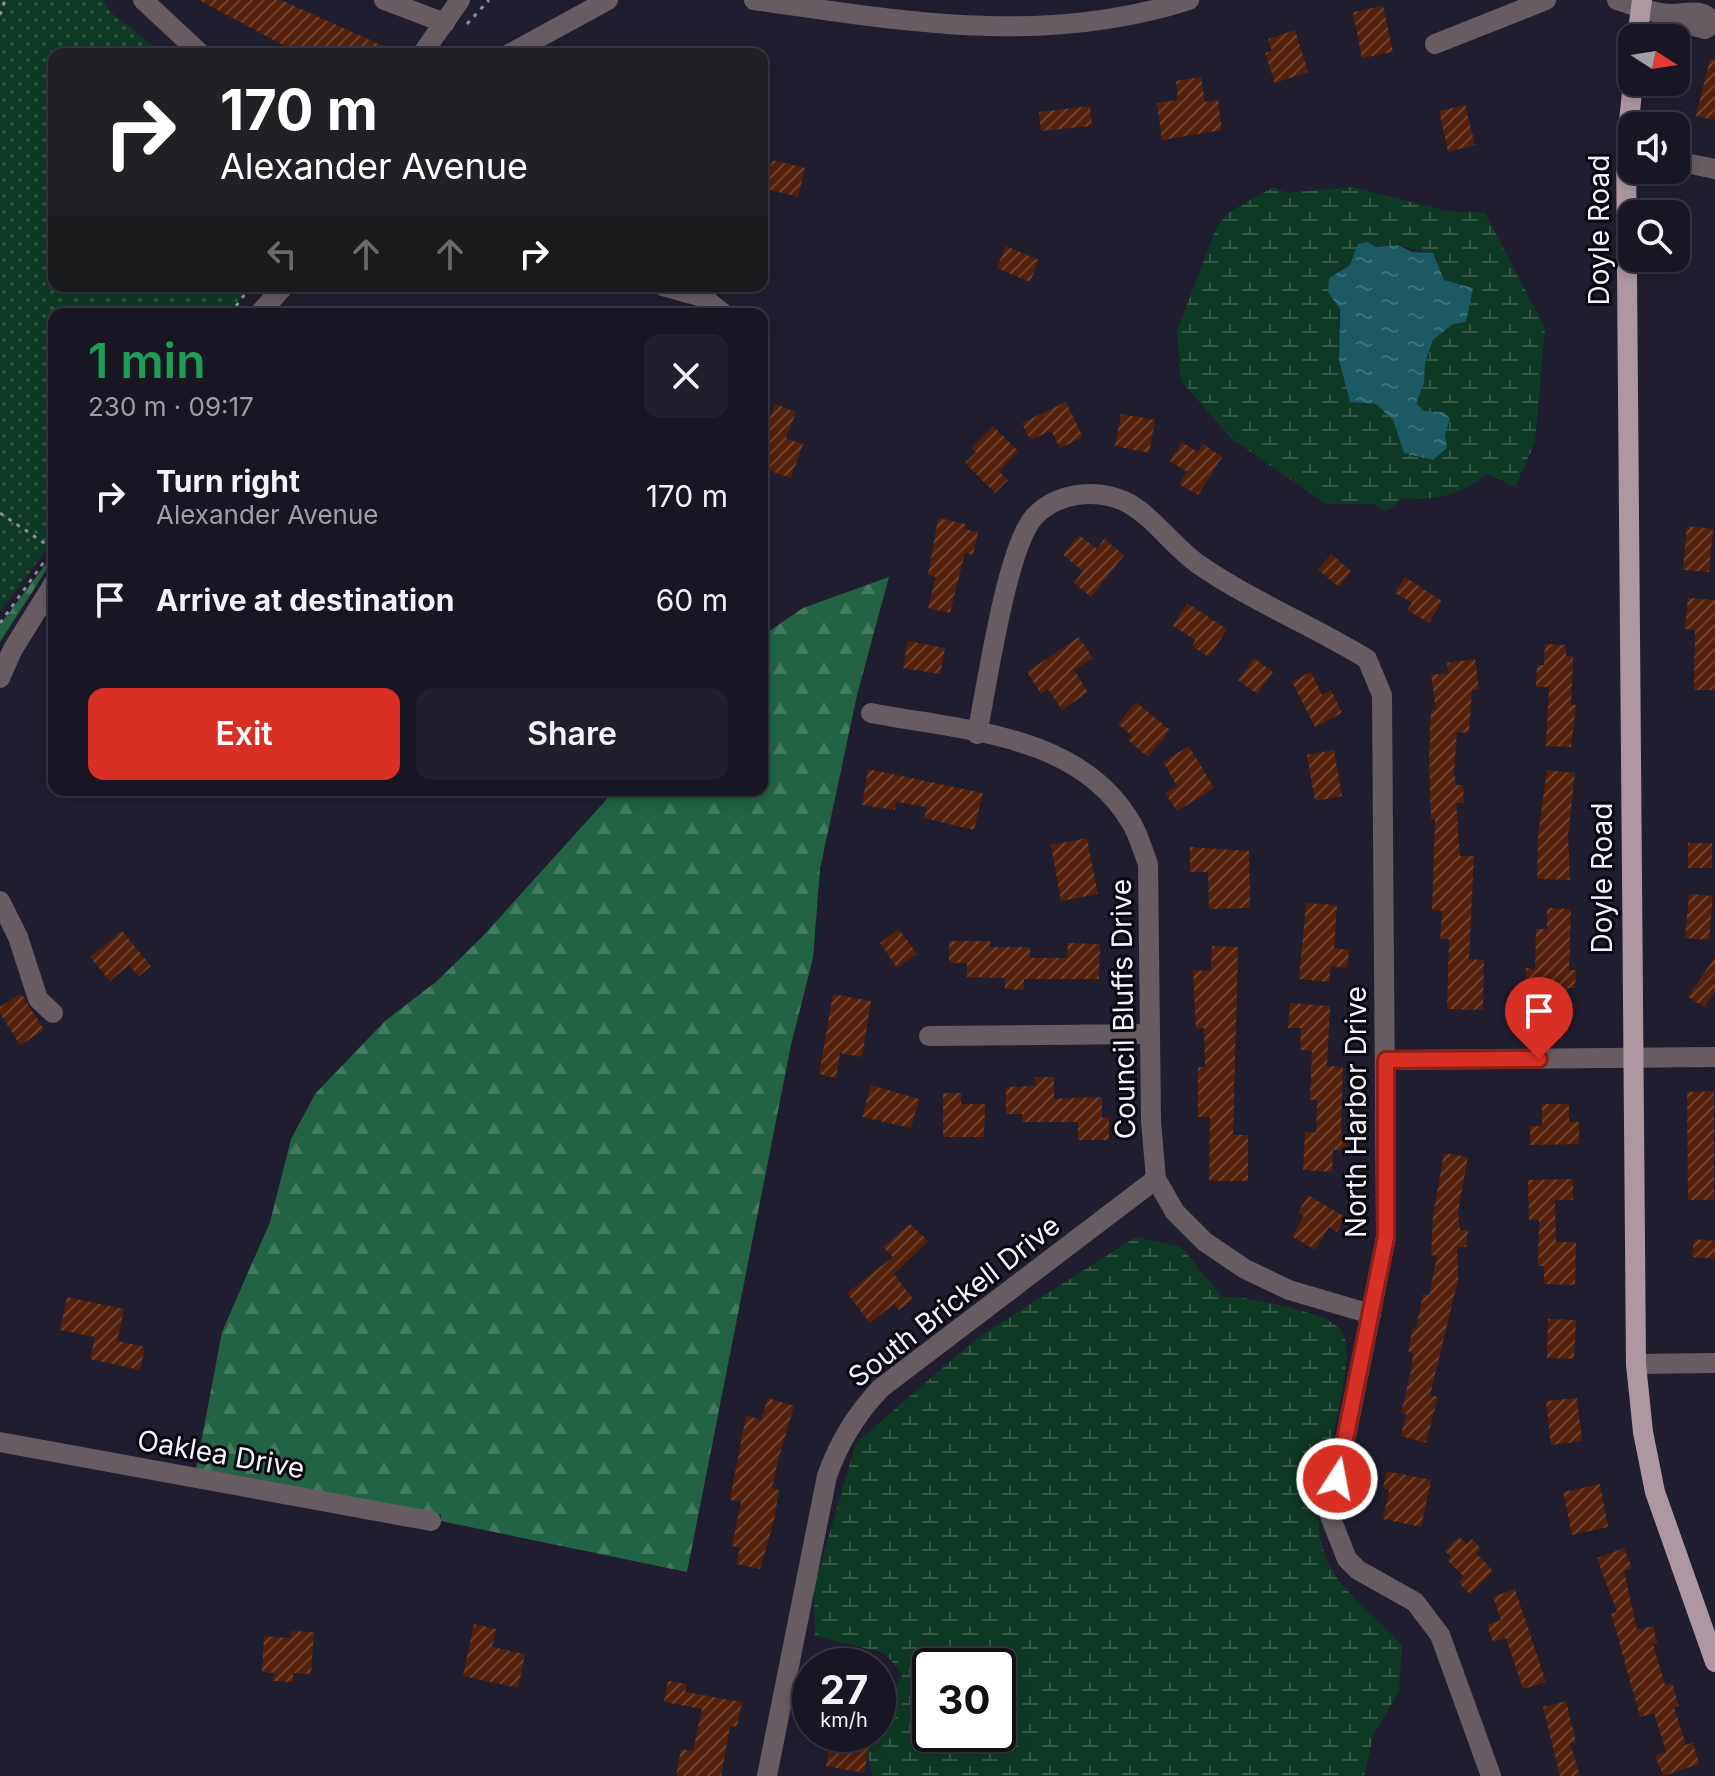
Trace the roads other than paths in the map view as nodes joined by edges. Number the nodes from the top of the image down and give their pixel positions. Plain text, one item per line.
1 (143, 0) edge
2 (384, 0) edge
3 (460, 0) edge
4 (608, 0) edge
5 (754, 0) edge
6 (1189, 0) edge
7 (1546, 0) edge
8 (1617, 0) edge
9 (1642, 4) edge
10 (838, 6) edge
11 (1715, 20) edge
12 (445, 23) junction
13 (1639, 24) edge
14 (1435, 44) dead end
15 (195, 48) edge
16 (426, 48) edge
17 (520, 48) edge
18 (1690, 164) edge
19 (1715, 169) edge
20 (1629, 184) edge
21 (279, 292) edge
22 (685, 292) edge
23 (264, 308) edge
24 (717, 308) edge
25 (48, 593) edge
26 (0, 678) edge
27 (871, 713) dead end
28 (977, 734) junction
29 (0, 901) edge
30 (53, 1013) dead end
31 (1149, 1034) junction
32 (929, 1036) dead end
33 (1715, 1057) edge
34 (1631, 1058) junction
35 (1386, 1060) junction
36 (1156, 1179) junction
37 (1371, 1314) junction
38 (1715, 1363) edge
39 (1636, 1364) junction
40 (0, 1442) edge
41 (431, 1521) dead end
42 (1715, 1662) edge
43 (767, 1776) edge
44 (1491, 1776) edge

1 - 15 street
2 - 12 street
3 - 12 street
4 - 17 street
5 - 10 street
6 - 10 street
7 - 14 street
8 - 9 street
9 - 11 street
9 - 13 main road
12 - 16 street
18 - 19 street
20 - 34 main road, Doyle Road
21 - 23 street
22 - 24 street
25 - 26 street
27 - 28 street, Council Bluffs Drive
28 - 31 street, Council Bluffs Drive
28 - 35 street, North Harbor Drive
29 - 30 street
31 - 32 street
31 - 36 street, Council Bluffs Drive
33 - 34 street
34 - 35 street
34 - 39 main road, Doyle Road
35 - 37 street, North Harbor Drive
36 - 37 street, Council Bluffs Drive
36 - 43 street, South Brickell Drive
37 - 44 street, North Harbor Drive
38 - 39 street
39 - 42 main road, Doyle Road
40 - 41 street, Oaklea Drive

